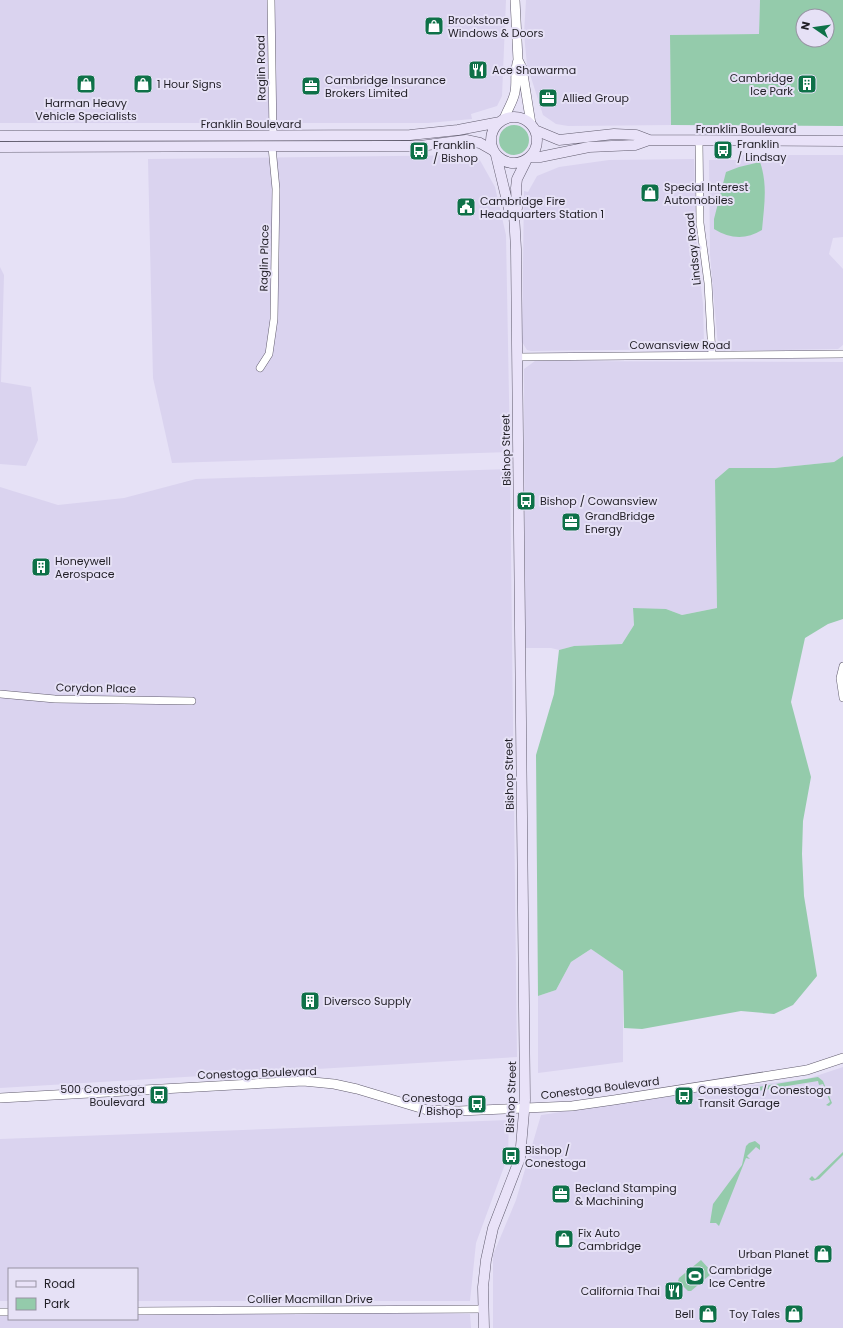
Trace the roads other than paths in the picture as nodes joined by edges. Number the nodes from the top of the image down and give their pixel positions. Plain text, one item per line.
1 (271, 0) edge
2 (515, 0) edge
3 (518, 60) junction
4 (502, 121) junction
5 (533, 127) junction
6 (0, 136) edge
7 (272, 136) junction
8 (649, 140) junction
9 (699, 141) junction
10 (843, 141) edge
11 (0, 147) edge
12 (272, 147) junction
13 (495, 153) junction
14 (528, 159) junction
15 (514, 214) junction
16 (843, 354) edge
17 (712, 355) junction
18 (517, 357) junction
19 (260, 368) dead end
20 (843, 666) edge
21 (0, 694) edge
22 (843, 698) edge
23 (192, 701) dead end
24 (843, 1058) edge
25 (0, 1098) edge
26 (524, 1108) junction
27 (484, 1309) junction
28 (138, 1311) edge
29 (484, 1328) edge

1 - 7 street, Raglin Road
2 - 3 street
3 - 4 street
3 - 5 street
4 - 5 main road
4 - 7 main road, Franklin Boulevard
4 - 13 main road
5 - 8 main road, Franklin Boulevard
5 - 14 main road
6 - 7 main road, Franklin Boulevard
8 - 9 main road, Franklin Boulevard
8 - 14 main road, Franklin Boulevard
9 - 10 main road, Franklin Boulevard
9 - 17 street, Lindsay Road
11 - 12 main road, Franklin Boulevard
12 - 13 main road, Franklin Boulevard
12 - 19 street, Raglin Place
13 - 14 main road
13 - 15 main road, Bishop Street
14 - 15 main road, Bishop Street
15 - 18 main road, Bishop Street
16 - 17 street, Cowansview Road
17 - 18 street, Cowansview Road
18 - 26 main road, Bishop Street
20 - 22 street
21 - 23 street, Corydon Place
24 - 26 street, Conestoga Boulevard
25 - 26 street, Conestoga Boulevard
26 - 27 main road, Bishop Street
27 - 28 street, Collier Macmillan Drive
27 - 29 main road, Bishop Street

